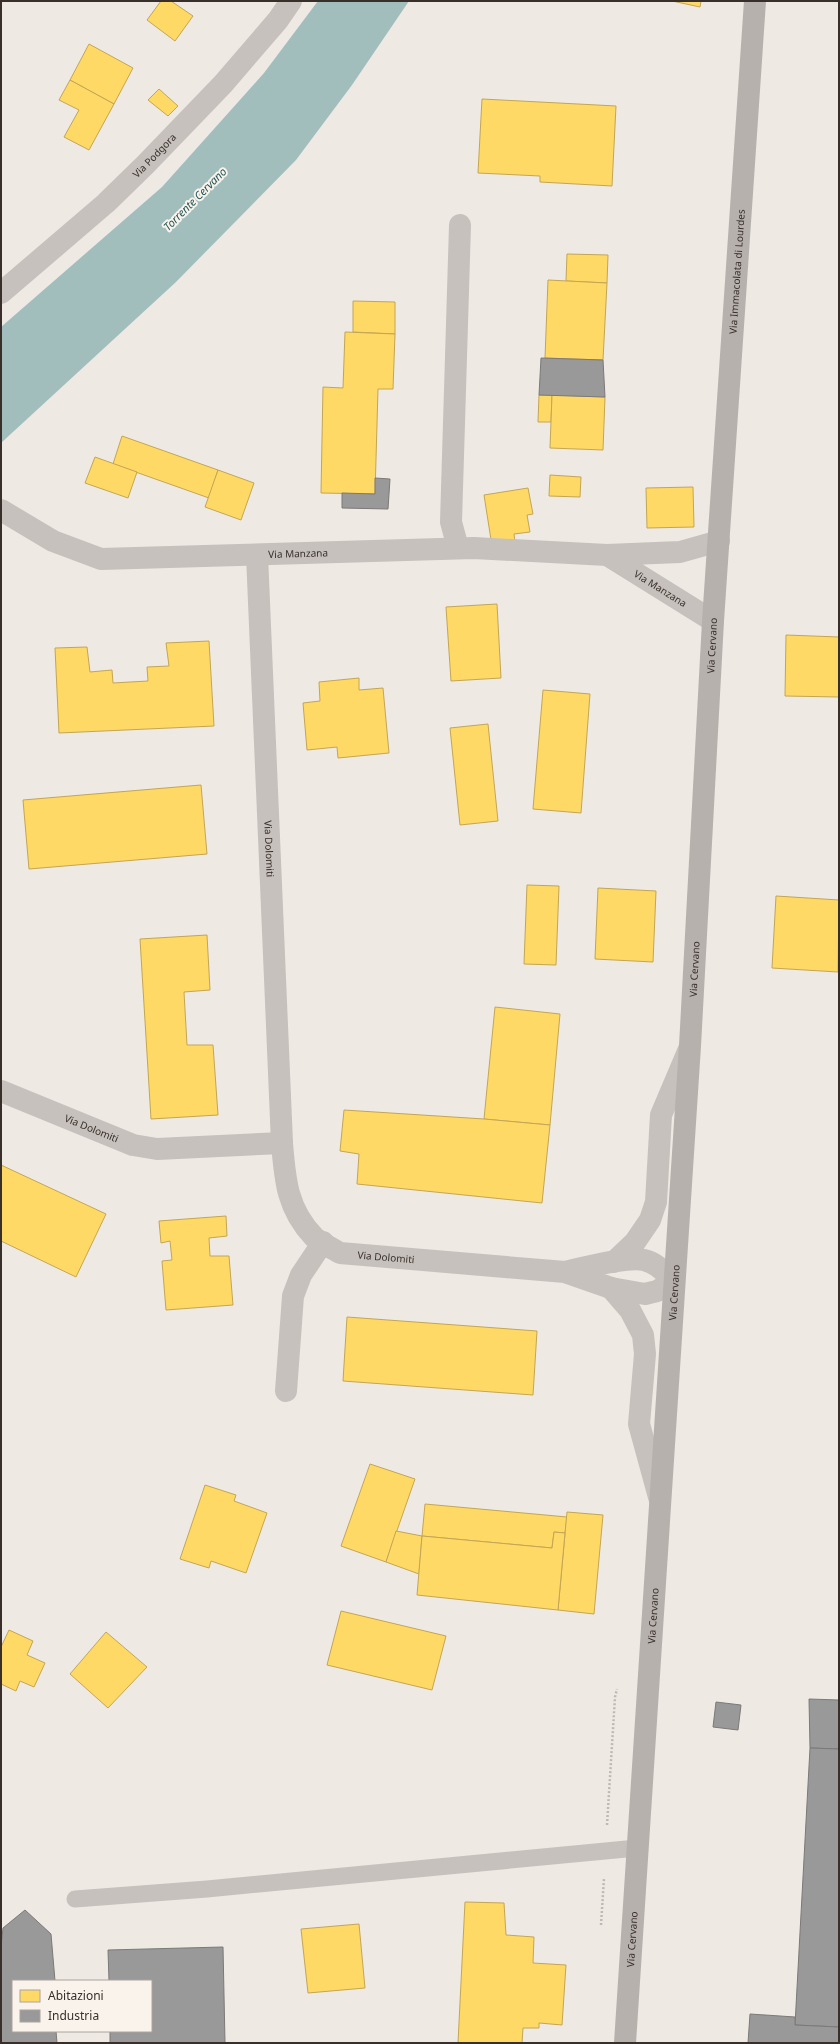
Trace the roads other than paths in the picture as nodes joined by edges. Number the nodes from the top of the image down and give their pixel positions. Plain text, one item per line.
1 (291, 1) edge
2 (755, 1) edge
3 (460, 225) dead end
4 (1, 293) edge
5 (1, 510) edge
6 (719, 541) junction
7 (458, 548) junction
8 (257, 554) junction
9 (607, 555) junction
10 (714, 621) junction
11 (690, 1046) junction
12 (1, 1090) edge
13 (282, 1143) junction
14 (323, 1242) junction
15 (614, 1262) junction
16 (565, 1272) junction
17 (674, 1281) junction
18 (611, 1288) junction
19 (286, 1391) dead end
20 (661, 1501) junction
21 (637, 1848) junction
22 (75, 1899) dead end
23 (625, 2043) edge

1 - 4 street, Via Podgora
2 - 6 main road, Via Immacolata di Lourdes
3 - 7 street
5 - 8 street, Via Manzana
6 - 9 street, Via Manzana
6 - 10 main road, Via Cervano
7 - 8 street, Via Manzana
7 - 9 street, Via Manzana
8 - 13 street, Via Dolomiti
9 - 10 street, Via Manzana
10 - 11 main road, Via Cervano
11 - 15 street
11 - 17 main road, Via Cervano
12 - 13 street, Via Dolomiti
13 - 14 street, Via Dolomiti
14 - 16 street, Via Dolomiti
14 - 19 street
15 - 16 street, Via Dolomiti
15 - 17 street, Via Dolomiti
16 - 18 street, Via Dolomiti
17 - 18 street, Via Dolomiti
17 - 20 main road, Via Cervano
18 - 20 street
20 - 21 main road, Via Cervano
21 - 22 lane
21 - 23 main road, Via Cervano

